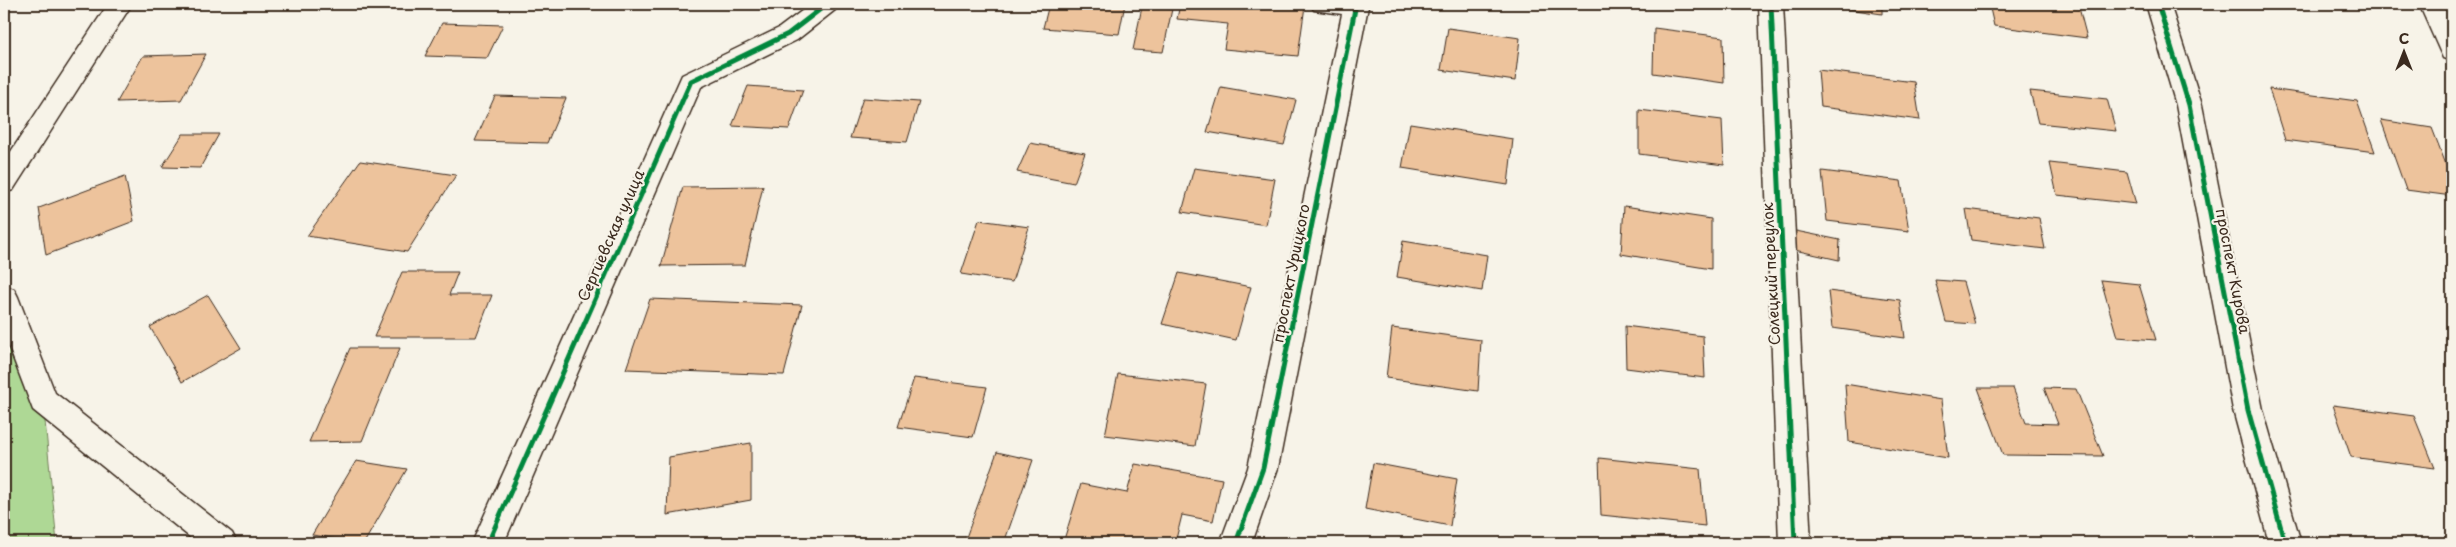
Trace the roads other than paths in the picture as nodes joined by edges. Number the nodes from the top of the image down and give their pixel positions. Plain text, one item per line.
1 (120, 4) edge
2 (828, 4) edge
3 (1322, 4) edge
4 (1771, 4) edge
5 (2158, 4) edge
6 (2431, 4) edge
7 (1356, 5) edge
8 (2452, 52) edge
9 (4, 183) edge
10 (4, 297) edge
11 (220, 543) edge
12 (488, 543) edge
13 (1236, 543) edge
14 (1795, 543) edge
15 (2285, 543) edge

1 - 9 street
2 - 12 street, Сергиевская улица
3 - 7 street
4 - 14 street, Солецкий переулок
5 - 15 street, проспект Кирова
6 - 8 street
7 - 13 street, проспект Урицкого
10 - 11 street

